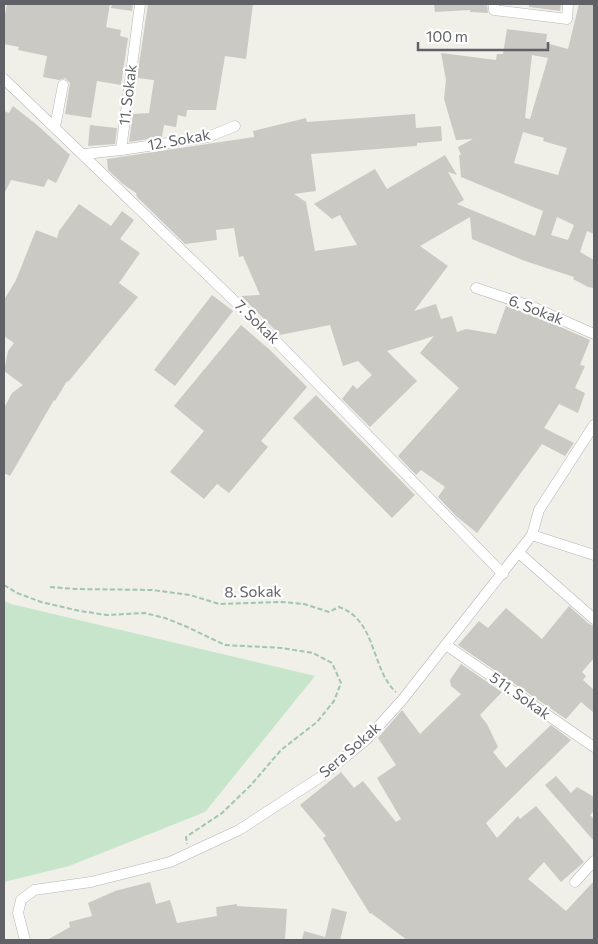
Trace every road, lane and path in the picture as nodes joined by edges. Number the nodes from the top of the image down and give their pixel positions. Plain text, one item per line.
1 (140, 4) edge
2 (494, 4) edge
3 (568, 4) edge
4 (4, 79) edge
5 (63, 85) dead end
6 (235, 126) dead end
7 (55, 127) junction
8 (121, 150) junction
9 (84, 154) junction
10 (476, 288) dead end
11 (594, 334) edge
12 (594, 425) edge
13 (532, 535) junction
14 (518, 553) junction
15 (594, 555) edge
16 (503, 574) junction
17 (4, 585) edge
18 (50, 586) dead end
19 (594, 619) edge
20 (446, 646) junction
21 (403, 699) junction
22 (594, 747) edge
23 (188, 854) junction
24 (594, 862) edge
25 (575, 882) dead end
26 (25, 940) edge

1 - 8 street, 11. Sokak
2 - 3 street
4 - 7 street, 7. Sokak
5 - 7 street
6 - 8 street, 12. Sokak
7 - 9 street, 7. Sokak
8 - 9 street
9 - 16 street, 7. Sokak
10 - 11 street, 6. Sokak
12 - 13 street, Sera Sokak
13 - 14 street, Sera Sokak
13 - 15 street
14 - 16 street, Sera Sokak
14 - 19 street
16 - 20 street, Sera Sokak
17 - 23 path
18 - 21 path, 8. Sokak
20 - 21 street, Sera Sokak
20 - 22 street, 511. Sokak
21 - 23 street, Sera Sokak
23 - 26 street, Sera Sokak
24 - 25 street

